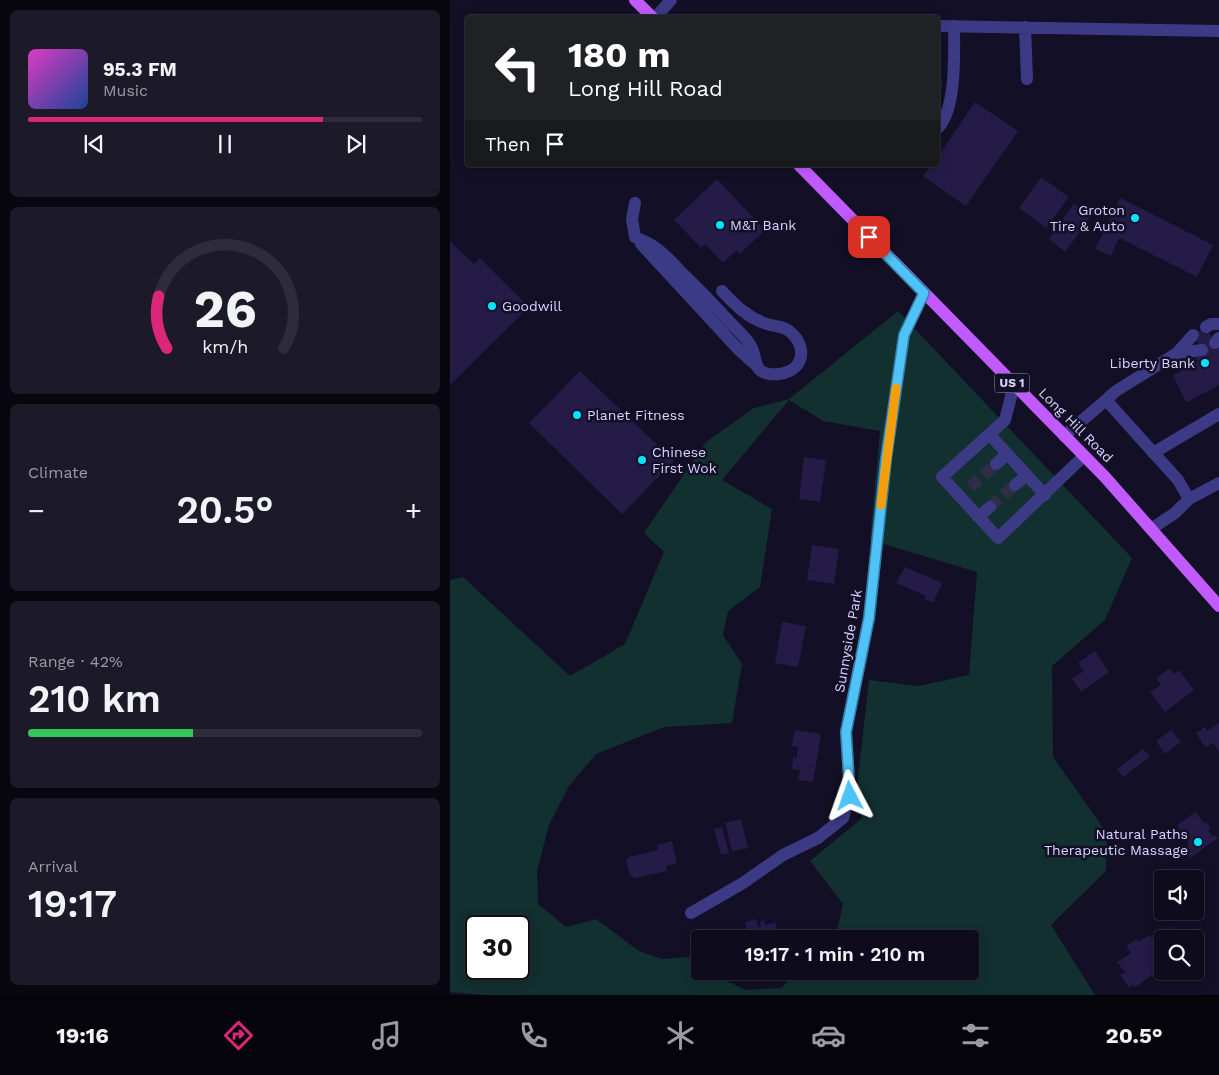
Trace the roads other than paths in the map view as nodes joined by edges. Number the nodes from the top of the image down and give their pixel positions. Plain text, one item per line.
1 (635, 0) edge
2 (671, 0) edge
3 (651, 15) edge
4 (657, 15) edge
5 (940, 26) edge
6 (954, 26) junction
7 (1025, 27) junction
8 (1219, 31) edge
9 (1027, 78) dead end
10 (940, 125) edge
11 (801, 167) edge
12 (635, 203) dead end
13 (722, 291) dead end
14 (924, 293) junction
15 (1193, 335) dead end
16 (1202, 350) dead end
17 (1177, 353) junction
18 (1014, 385) junction
19 (1106, 400) junction
20 (1219, 414) edge
21 (990, 435) junction
22 (1064, 436) junction
23 (1153, 453) junction
24 (1007, 454) junction
25 (1084, 456) junction
26 (996, 464) tunnel mouth
27 (1027, 475) junction
28 (1219, 482) edge
29 (1015, 485) tunnel mouth
30 (970, 487) tunnel mouth
31 (1045, 495) junction
32 (959, 496) junction
33 (1189, 499) junction
34 (990, 507) tunnel mouth
35 (978, 517) junction
36 (1151, 529) junction
37 (1219, 606) edge
38 (690, 914) dead end

1 - 3 main road
2 - 4 street
5 - 6 street
6 - 7 street
6 - 10 street
7 - 8 street
7 - 9 street
11 - 14 main road, Long Hill Road / US 1
12 - 13 street
14 - 18 main road, Long Hill Road / US 1
14 - 38 street, Sunnyside Park
15 - 17 street
16 - 17 street
17 - 19 street
18 - 21 street
18 - 22 main road, Long Hill Road / US 1
19 - 22 street
19 - 23 street
20 - 23 street
21 - 24 street
21 - 32 street
22 - 25 main road, Long Hill Road / US 1
23 - 33 street
24 - 26 street
24 - 27 street
25 - 31 street
25 - 36 main road, Long Hill Road / US 1
27 - 29 street
27 - 31 street
28 - 33 street
30 - 32 street
31 - 35 street
32 - 35 street
33 - 36 street
34 - 35 street
36 - 37 main road, Long Hill Road / US 1

